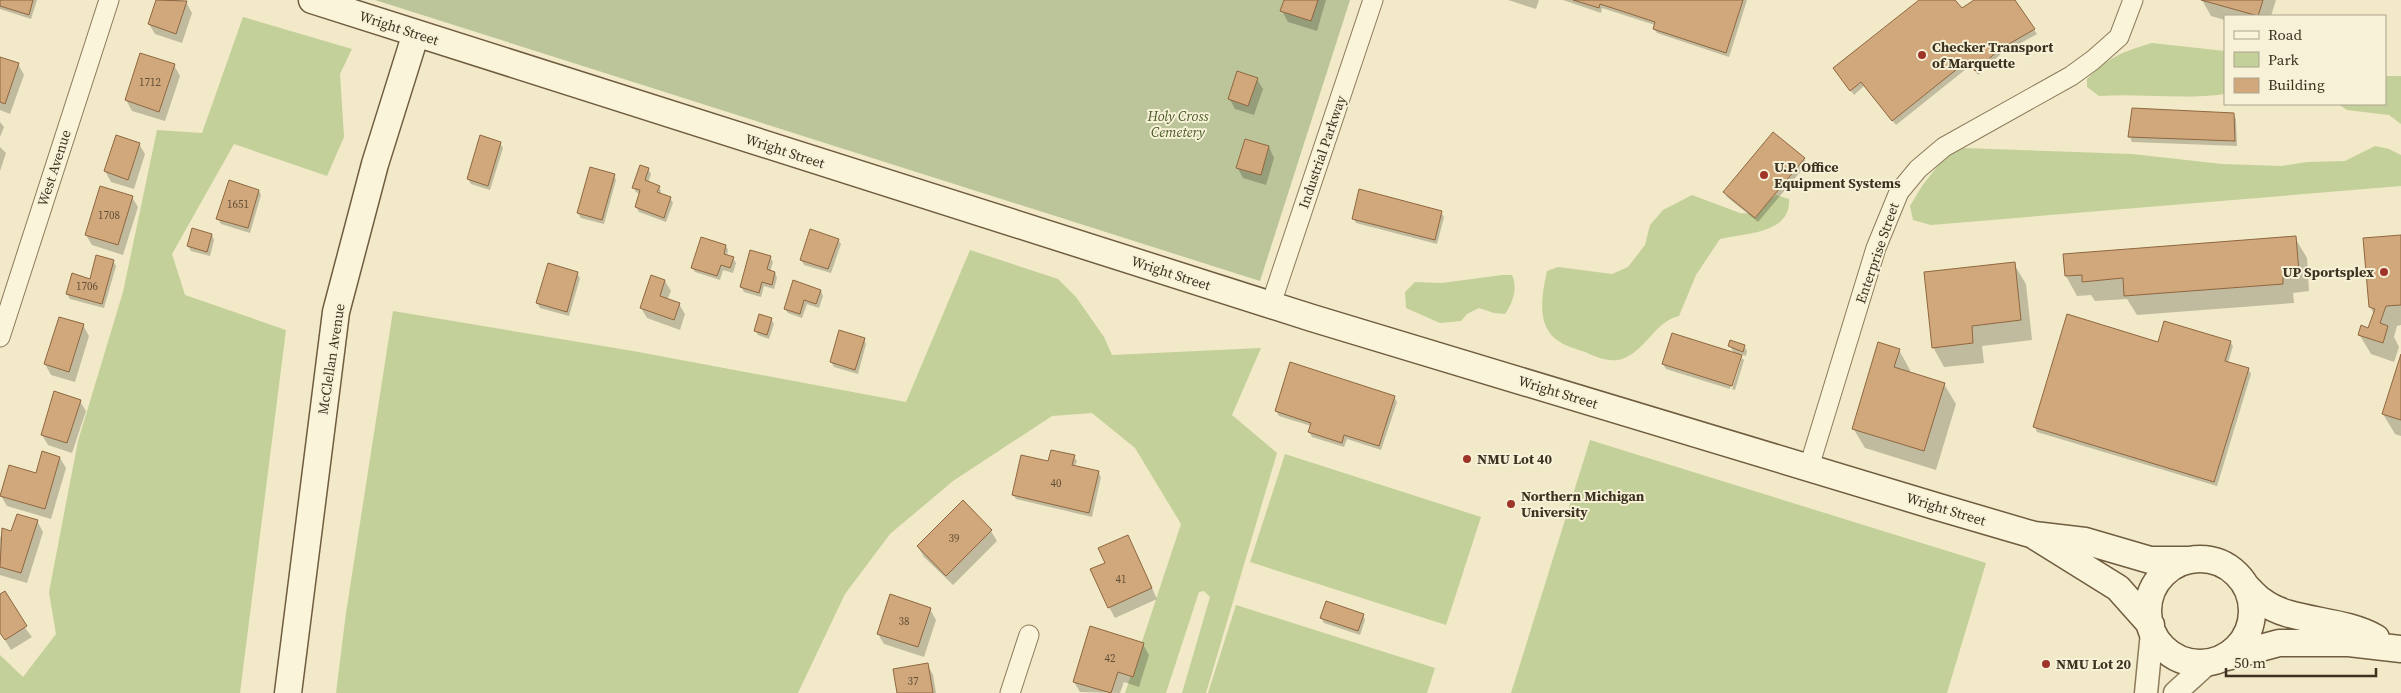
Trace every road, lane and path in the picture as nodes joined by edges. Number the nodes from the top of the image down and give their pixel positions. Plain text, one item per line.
1 (109, 0) edge
2 (312, 0) edge
3 (1373, 0) edge
4 (2132, 0) edge
5 (416, 33) junction
6 (1271, 304) junction
7 (0, 337) edge
8 (1809, 467) junction
9 (2034, 535) junction
10 (2191, 560) junction
11 (2245, 585) junction
12 (2151, 629) junction
13 (1029, 635) dead end
14 (2395, 647) edge
15 (2215, 661) junction
16 (288, 693) edge
17 (1010, 693) edge
18 (2146, 693) edge
19 (2175, 693) edge

1 - 7 street, West Avenue
2 - 5 main road, Wright Street
3 - 6 street, Industrial Parkway
4 - 8 street, Enterprise Street
5 - 6 main road, Wright Street
5 - 16 main road, McClellan Avenue
6 - 8 main road, Wright Street
8 - 9 main road, Wright Street
9 - 10 main road, Wright Street
9 - 12 main road, Wright Street
10 - 11 main road
10 - 12 main road
11 - 14 main road
11 - 15 main road
12 - 15 main road
12 - 18 street
13 - 17 street
14 - 15 main road
15 - 19 street

